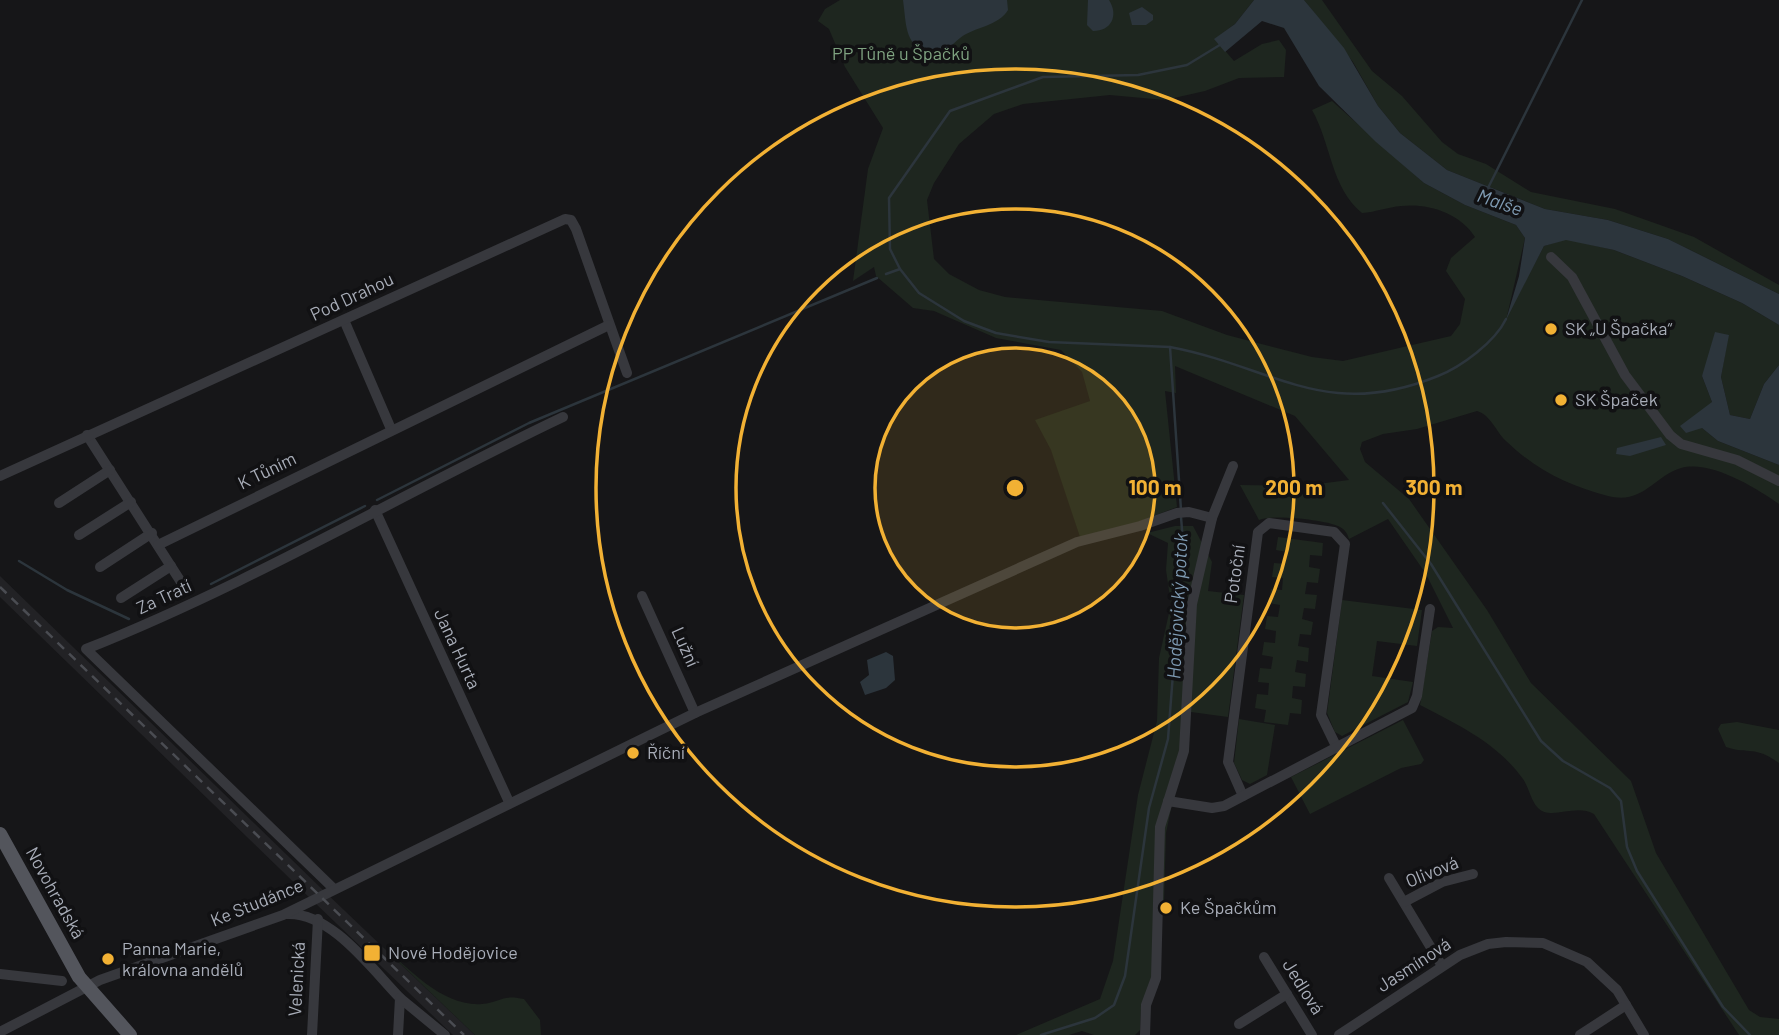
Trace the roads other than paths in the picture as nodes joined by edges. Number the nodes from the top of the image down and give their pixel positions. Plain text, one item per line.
1 (1551, 257) dead end
2 (344, 320) junction
3 (609, 325) junction
4 (627, 373) dead end
5 (563, 417) dead end
6 (391, 429) junction
7 (87, 435) junction
8 (1233, 466) dead end
9 (110, 470) junction
10 (0, 476) edge
11 (1779, 481) edge
12 (131, 502) junction
13 (59, 503) dead end
14 (375, 510) junction
15 (1212, 518) junction
16 (152, 533) junction
17 (79, 535) dead end
18 (158, 545) junction
19 (171, 566) junction
20 (100, 567) dead end
21 (180, 582) dead end
22 (642, 596) dead end
23 (121, 598) dead end
24 (1430, 609) dead end
25 (695, 713) junction
26 (1337, 748) junction
27 (1243, 796) junction
28 (1168, 801) junction
29 (509, 802) junction
30 (0, 834) edge
31 (1473, 874) dead end
32 (1389, 878) dead end
33 (334, 888) junction
34 (1404, 902) junction
35 (283, 915) junction
36 (317, 919) junction
37 (1264, 957) dead end
38 (1442, 967) junction
39 (0, 974) edge
40 (62, 981) dead end
41 (87, 988) junction
42 (1287, 994) junction
43 (400, 998) junction
44 (1626, 1005) junction
45 (1239, 1024) dead end
46 (0, 1032) edge
47 (130, 1035) edge
48 (312, 1035) edge
49 (398, 1035) edge
50 (445, 1035) edge
51 (1145, 1035) edge
52 (1312, 1035) edge
53 (1339, 1035) edge
54 (1580, 1035) edge
55 (1644, 1035) edge

1 - 11 street
2 - 3 street, Pod Drahou
2 - 6 street
2 - 7 street, Pod Drahou
3 - 4 street, Pod Drahou
3 - 6 street, K Tůním
5 - 14 street, Za Tratí
6 - 18 street, K Tůním
7 - 9 street
7 - 10 street, Pod Drahou
8 - 15 street
9 - 12 street
9 - 13 street
12 - 16 street
12 - 17 street
14 - 29 street, Jana Hurta
14 - 33 street, Za Tratí
15 - 25 street
15 - 28 street
16 - 18 street
16 - 20 street
18 - 19 street
19 - 21 street
19 - 23 street
22 - 25 street, Lužní
24 - 26 street
25 - 29 street
26 - 27 street
26 - 27 street, Potoční
27 - 28 street
28 - 51 street
29 - 33 street
30 - 41 main road, Novohradská
31 - 34 street, Olivová
32 - 34 street
33 - 35 street, Ke Studánce
34 - 38 street
35 - 36 street, Velenická
35 - 41 street, Ke Studánce
36 - 43 street
36 - 48 street, Velenická
37 - 42 street, Jedlová
38 - 44 street, Jasmínová
38 - 53 street, Jasmínová
39 - 40 street
41 - 46 street, Ke Studánce
41 - 47 main road, Novohradská
42 - 45 street
42 - 52 street, Jedlová
43 - 49 street
43 - 50 street
44 - 54 street
44 - 55 street, Jasmínová

